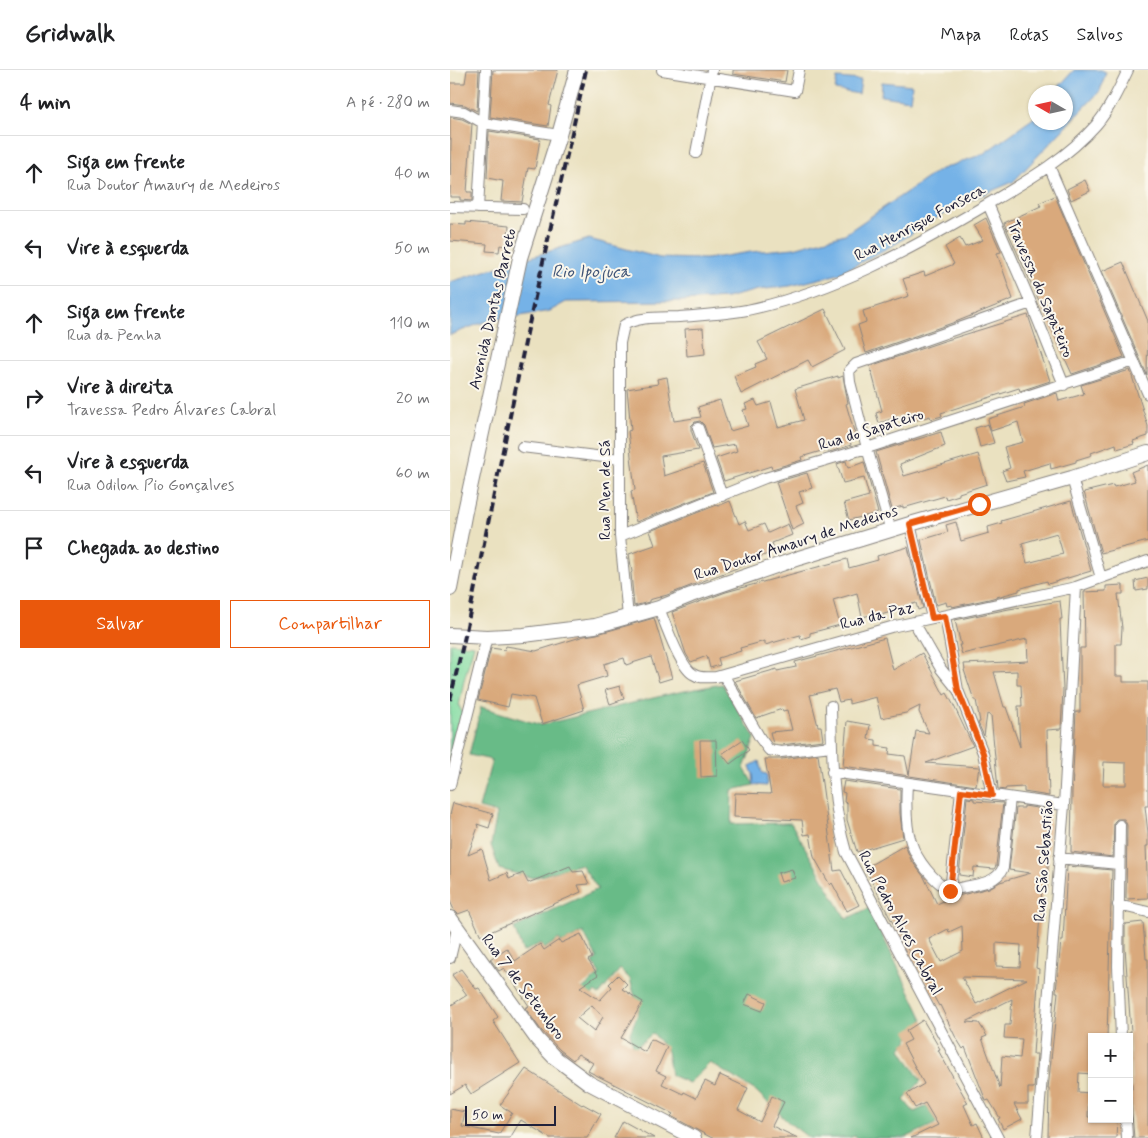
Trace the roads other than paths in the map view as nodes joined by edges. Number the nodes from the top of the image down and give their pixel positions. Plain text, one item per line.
1 (486, 70) edge
2 (577, 70) edge
3 (662, 70) edge
4 (799, 70) edge
5 (1128, 70) edge
6 (711, 74) edge
7 (450, 110) edge
8 (483, 123) junction
9 (559, 135) junction
10 (696, 153) dead end
11 (1050, 166) junction
12 (988, 204) junction
13 (450, 207) edge
14 (478, 208) junction
15 (523, 209) dead end
16 (1031, 302) junction
17 (1134, 361) junction
18 (620, 362) joint
19 (1064, 385) junction
20 (1148, 394) edge
21 (698, 428) dead end
22 (522, 447) dead end
23 (867, 448) junction
24 (1148, 453) edge
25 (620, 459) junction
26 (1072, 478) junction
27 (722, 496) junction
28 (910, 524) junction
29 (891, 530) junction
30 (620, 536) junction
31 (1148, 561) edge
32 (1101, 578) junction
33 (1076, 587) junction
34 (450, 590) edge
35 (659, 608) junction
36 (945, 616) junction
37 (628, 617) junction
38 (932, 618) junction
39 (914, 622) junction
40 (450, 635) edge
41 (487, 637) junction
42 (724, 676) junction
43 (958, 690) junction
44 (831, 706) dead end
45 (832, 746) junction
46 (832, 772) junction
47 (907, 783) junction
48 (450, 785) edge
49 (961, 791) junction
50 (992, 795) junction
51 (1010, 798) junction
52 (1064, 805) junction
53 (1120, 825) dead end
54 (1060, 858) junction
55 (1118, 864) junction
56 (950, 891) junction
57 (1118, 905) junction
58 (1148, 912) edge
59 (453, 924) edge
60 (450, 958) edge
61 (1122, 1033) edge
62 (1126, 1123) edge
63 (694, 1138) edge
64 (998, 1138) edge
65 (1037, 1138) edge
66 (1127, 1138) edge

1 - 8 street
2 - 9 main road, Avenida Dantas Barreto
3 - 6 street
4 - 6 street
5 - 11 street, Rua Henrique Fonseca
6 - 10 street
7 - 8 street
8 - 9 street
8 - 14 street
9 - 34 main road, Avenida Dantas Barreto
11 - 12 street, Rua Henrique Fonseca
11 - 17 street
12 - 16 street, Travessa do Sapateiro
12 - 18 street, Rua Henrique Fonseca
13 - 14 street
14 - 15 street
16 - 19 street, Travessa do Sapateiro
16 - 23 street
17 - 19 street, Rua do Sapateiro
17 - 20 street
18 - 25 street, Rua Men de Sá
19 - 23 street, Rua do Sapateiro
21 - 27 street
22 - 25 street
23 - 27 street, Rua do Sapateiro
23 - 29 street
24 - 26 main road, Rua Doutor Amaury de Medeiros
25 - 30 street, Rua Men de Sá
26 - 28 main road, Rua Doutor Amaury de Medeiros
26 - 32 street
27 - 30 street, Rua do Sapateiro
28 - 29 main road, Rua Doutor Amaury de Medeiros
28 - 38 street
29 - 35 main road, Rua Doutor Amaury de Medeiros
30 - 37 street, Rua Men de Sá
31 - 32 street, Rua da Paz
32 - 33 street, Rua da Paz
33 - 36 street, Rua da Paz
33 - 52 street, Rua São Sebastião
35 - 37 main road, Rua Doutor Amaury de Medeiros
35 - 42 street, Rua da Paz
36 - 38 street, Rua da Paz
36 - 43 street
37 - 41 main road, Rua Doutor Amaury de Medeiros
38 - 39 street, Rua da Paz
39 - 42 street, Rua da Paz
39 - 43 street
40 - 41 main road, Rua Doutor Amaury de Medeiros
41 - 48 street
42 - 45 street
43 - 50 street
44 - 45 street, Rua Pedro Alves Cabral
45 - 46 street, Rua Pedro Alves Cabral
46 - 47 street
46 - 64 street, Rua Pedro Alves Cabral
47 - 49 street
47 - 56 street
49 - 50 street
49 - 56 street
50 - 51 street
51 - 52 street
51 - 56 street
52 - 54 street, Rua São Sebastião
53 - 55 street
54 - 55 street
54 - 65 street, Rua São Sebastião
55 - 57 street
57 - 58 street
57 - 61 street
59 - 60 street
59 - 63 main road, Rua 7 de Setembro
62 - 66 street

